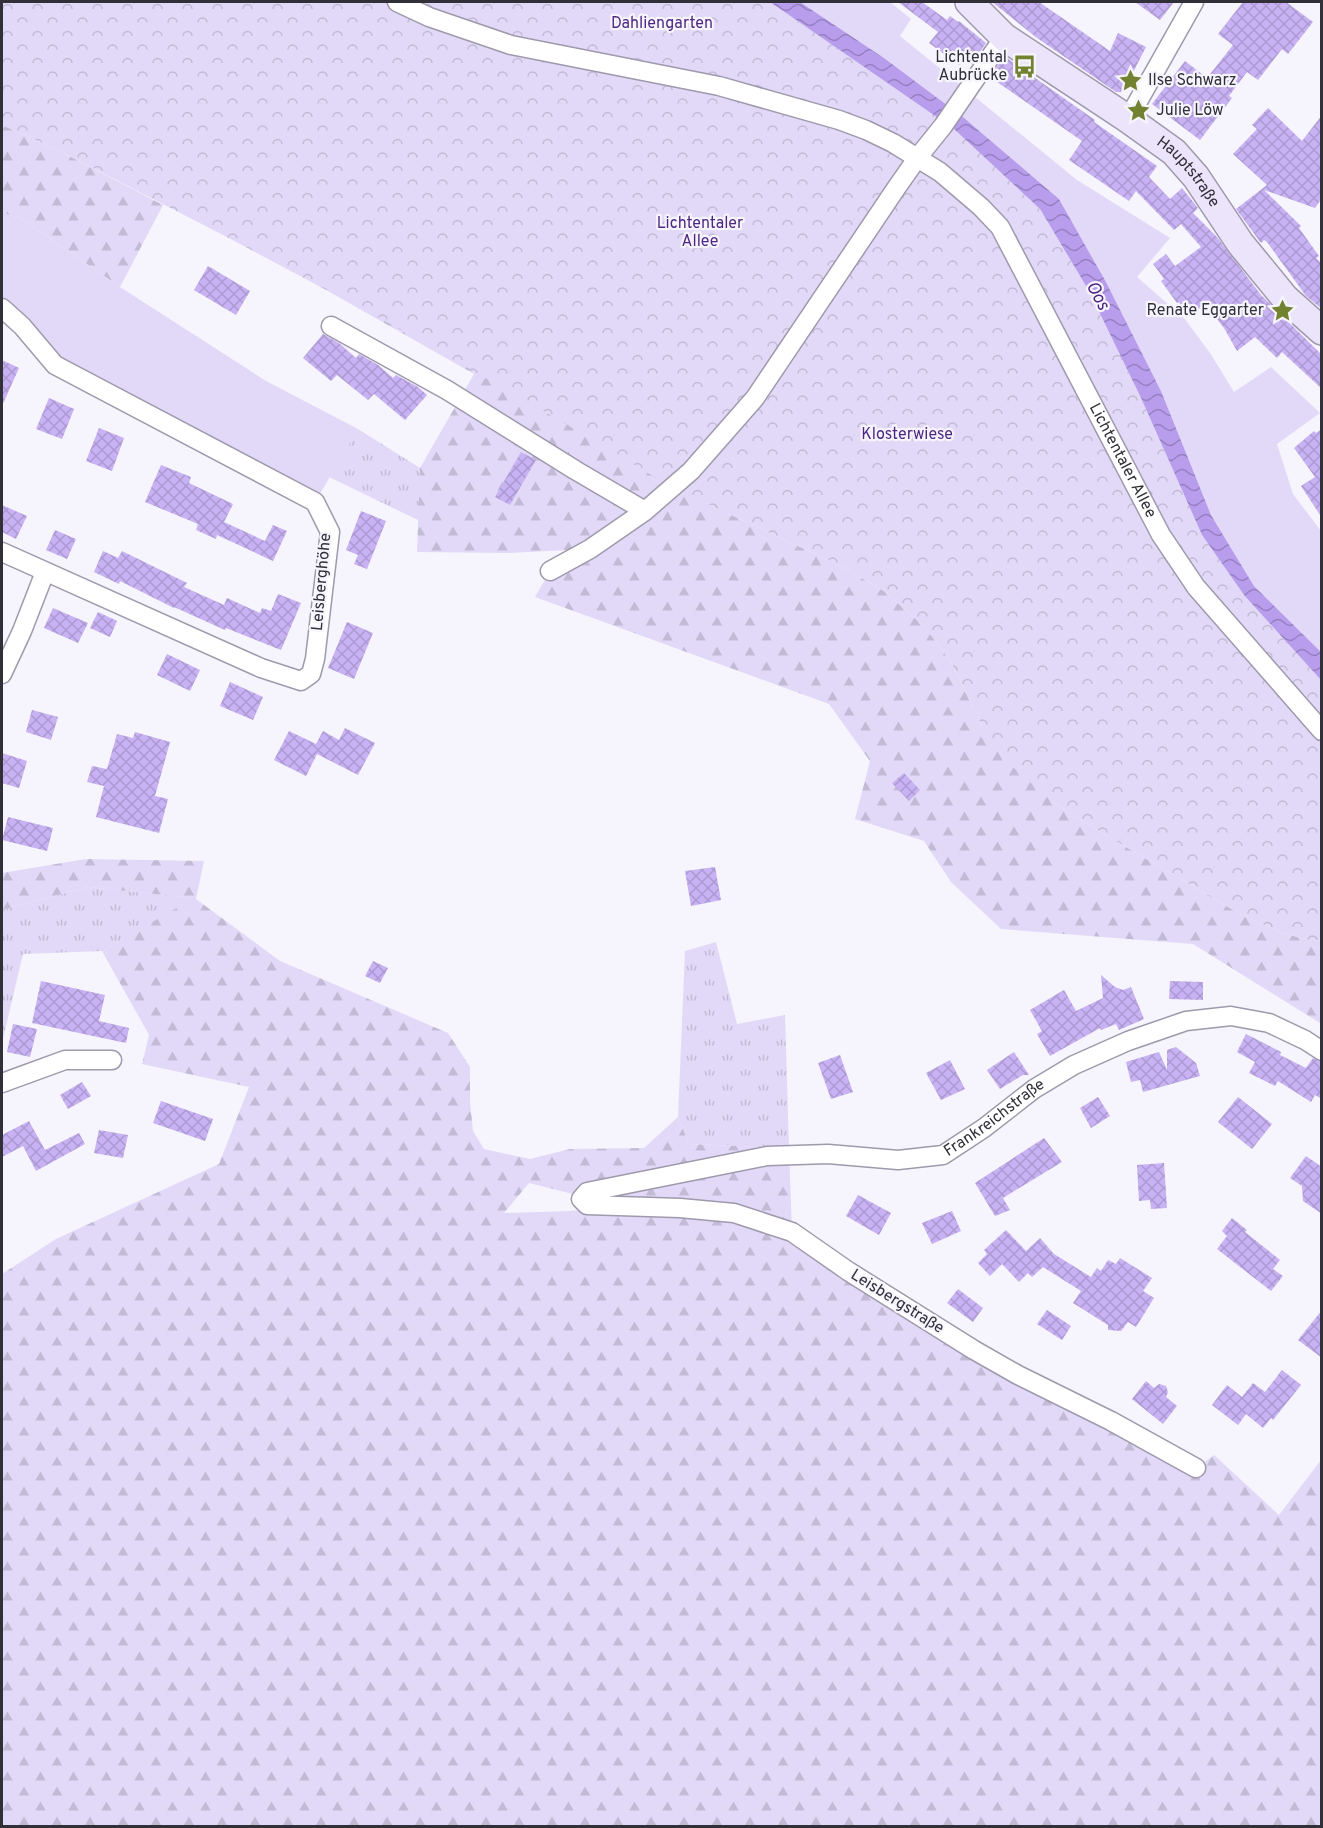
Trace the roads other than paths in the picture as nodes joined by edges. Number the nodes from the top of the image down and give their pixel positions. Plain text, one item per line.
1 (397, 2) edge
2 (969, 2) edge
3 (1194, 2) edge
4 (1004, 37) junction
5 (1128, 119) junction
6 (918, 157) junction
7 (2, 308) edge
8 (331, 326) dead end
9 (1322, 331) edge
10 (645, 511) junction
11 (2, 552) edge
12 (550, 571) dead end
13 (45, 572) junction
14 (2, 674) edge
15 (1322, 731) edge
16 (1322, 1051) edge
17 (111, 1060) dead end
18 (2, 1083) edge
19 (581, 1199) joint
20 (1196, 1468) dead end

1 - 6 street, Lichtentaler Allee
2 - 4 main road, Hauptstraße
3 - 5 street
4 - 5 main road, Hauptstraße
4 - 6 street
5 - 9 main road, Hauptstraße
6 - 10 street
6 - 15 street, Lichtentaler Allee
7 - 13 street, Leisberghöhe
8 - 10 street
10 - 12 street
11 - 13 street, Leisberghöhe
13 - 14 street
16 - 19 street, Frankreichstraße
17 - 18 street
19 - 20 street, Leisbergstraße

